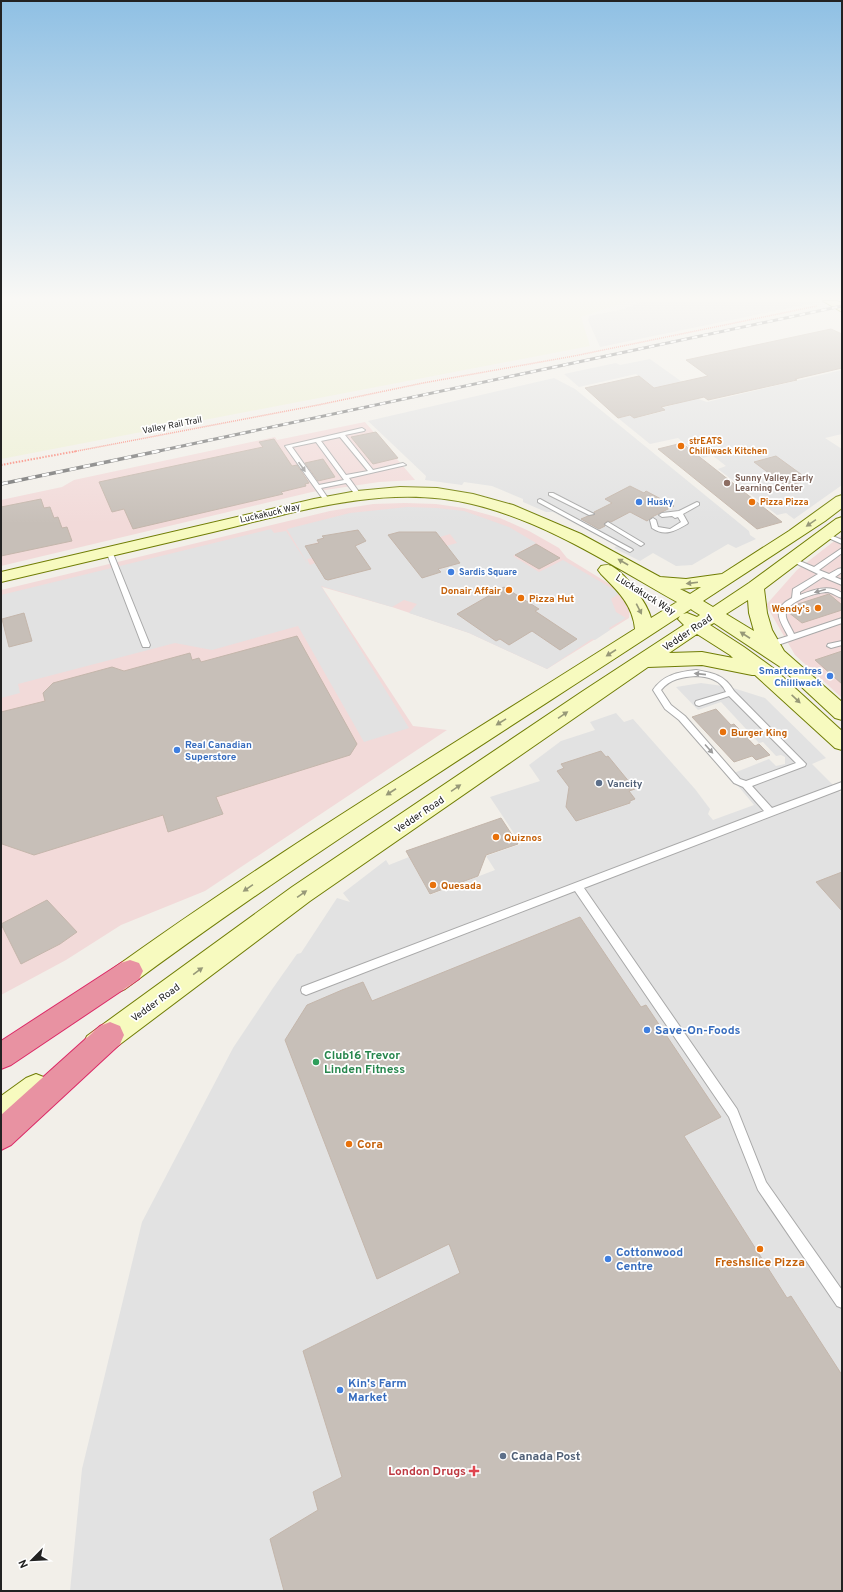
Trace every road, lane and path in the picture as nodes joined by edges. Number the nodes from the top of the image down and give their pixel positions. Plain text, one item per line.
1 (466, 375) edge
2 (362, 430) dead end
3 (342, 435) junction
4 (317, 440) junction
5 (1, 465) edge
6 (403, 465) dead end
7 (372, 472) junction
8 (347, 479) junction
9 (317, 487) junction
10 (551, 494) dead end
11 (359, 496) junction
12 (842, 500) edge
13 (326, 501) junction
14 (540, 501) dead end
15 (697, 504) dead end
16 (679, 513) junction
17 (591, 514) dead end
18 (662, 515) dead end
19 (670, 519) dead end
20 (653, 520) dead end
21 (842, 522) edge
22 (540, 523) junction
23 (608, 524) dead end
24 (826, 535) junction
25 (842, 542) edge
26 (641, 544) dead end
27 (630, 550) dead end
28 (842, 550) edge
29 (109, 551) junction
30 (794, 560) junction
31 (607, 570) junction
32 (814, 570) junction
33 (840, 570) dead end
34 (826, 575) junction
35 (1, 577) edge
36 (727, 579) junction
37 (656, 582) junction
38 (842, 583) edge
39 (755, 587) junction
40 (842, 596) edge
41 (796, 599) junction
42 (691, 602) junction
43 (675, 612) junction
44 (705, 620) junction
45 (842, 620) edge
46 (644, 632) junction
47 (792, 637) junction
48 (842, 643) edge
49 (146, 645) dead end
50 (831, 646) dead end
51 (775, 650) junction
52 (644, 662) junction
53 (766, 673) junction
54 (731, 693) junction
55 (699, 703) dead end
56 (842, 713) edge
57 (842, 743) edge
58 (746, 785) junction
59 (842, 785) edge
60 (771, 813) junction
61 (577, 886) junction
62 (130, 971) junction
63 (306, 990) dead end
64 (110, 1035) junction
65 (1, 1056) edge
66 (1, 1067) edge
67 (1, 1113) edge
68 (1, 1135) edge
69 (842, 1301) edge

1 - 5 path, Valley Rail Trail
2 - 3 lane
3 - 4 lane
3 - 7 lane
4 - 8 lane
4 -> 9 lane
6 - 7 lane
7 - 8 lane
8 - 9 lane
8 - 11 lane
9 - 13 lane
10 - 17 lane
11 - 13 main road, Luckakuck Way
11 - 22 main road, Luckakuck Way
12 -> 36 main road
13 - 29 main road, Luckakuck Way
14 - 27 lane
15 - 16 lane
16 - 18 lane
16 - 19 lane
16 - 20 lane
21 - 24 main road, Vedder Road
22 - 31 main road, Luckakuck Way
37 -> 22 main road, Luckakuck Way
23 - 26 lane
24 - 25 lane
24 - 30 main road, Vedder Road
28 - 32 lane
29 - 35 main road, Luckakuck Way
29 - 49 lane
30 - 32 lane
30 - 39 main road, Vedder Road
31 - 43 main road, Luckakuck Way
31 -> 46 main road
32 - 34 lane
33 - 34 lane
34 - 38 lane
34 - 41 lane
36 -> 37 main road
36 - 42 main road
37 - 42 main road, Luckakuck Way
39 - 44 main road, Vedder Road
39 - 51 main road
40 -> 41 lane
41 - 47 lane
42 - 43 main road
42 - 44 main road, Luckakuck Way
43 - 44 main road, Luckakuck Way
43 - 46 main road
51 -> 44 main road, Luckakuck Way
44 - 52 main road, Vedder Road
44 - 53 main road, Luckakuck Way
45 - 47 lane
46 -> 62 main road
47 - 51 lane
48 - 50 lane
51 - 56 main road, Luckakuck Way
52 - 53 main road
64 -> 52 main road, Vedder Road
53 -> 57 main road, Luckakuck Way
54 - 55 lane
54 - 58 lane
54 -> 58 lane
58 - 60 lane
59 - 60 lane
60 - 61 lane
61 - 63 lane
61 - 69 lane
62 - 65 highway
62 - 66 main road
64 - 67 main road, Vedder Road
64 - 68 highway

